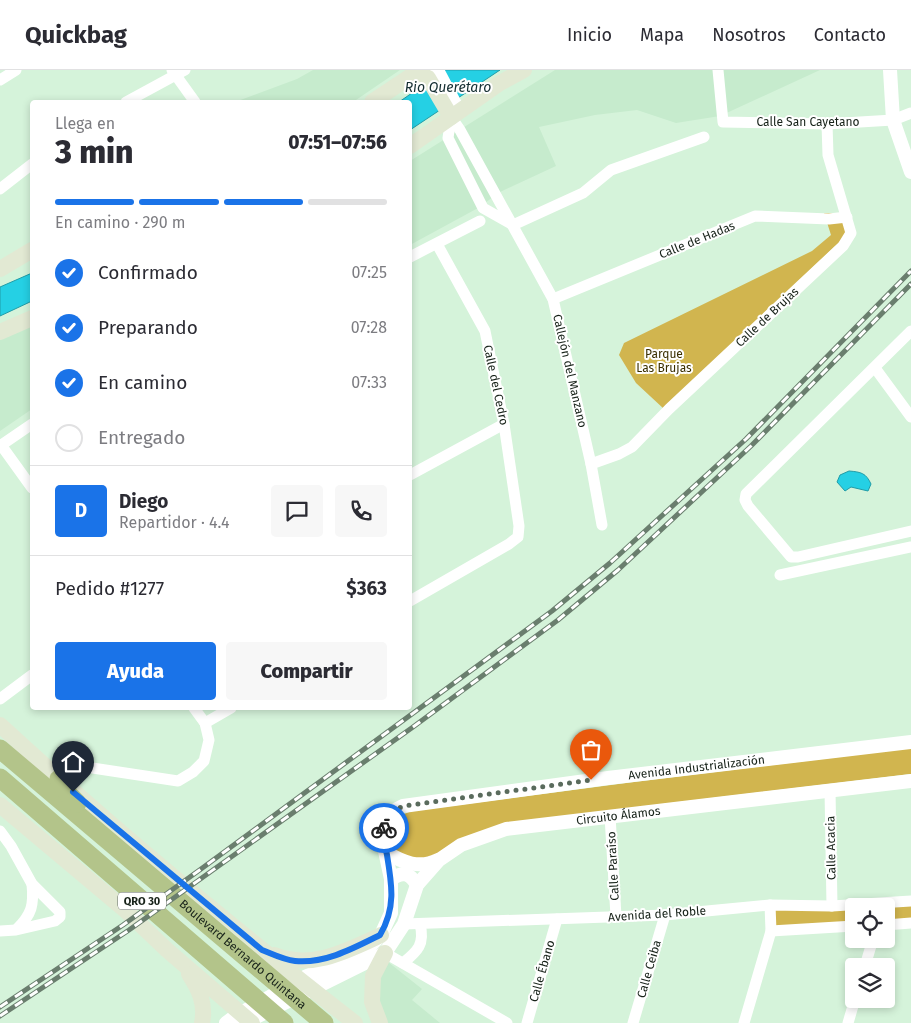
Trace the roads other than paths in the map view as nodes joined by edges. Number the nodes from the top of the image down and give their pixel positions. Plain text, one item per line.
1 (16, 70) edge
2 (524, 70) edge
3 (718, 70) edge
4 (890, 70) edge
5 (177, 72) edge
6 (420, 74) edge
7 (0, 80) edge
8 (129, 100) edge
9 (194, 100) edge
10 (375, 100) edge
11 (454, 107) junction
12 (911, 113) edge
13 (893, 120) junction
14 (826, 124) junction
15 (704, 137) dead end
16 (412, 144) edge
17 (30, 166) edge
18 (911, 172) edge
19 (0, 189) edge
20 (847, 217) junction
21 (480, 221) dead end
22 (513, 225) junction
23 (437, 244) junction
24 (30, 251) edge
25 (412, 256) edge
26 (1, 268) edge
27 (553, 299) junction
28 (30, 319) edge
29 (911, 330) edge
30 (0, 332) edge
31 (875, 368) junction
32 (911, 417) edge
33 (504, 424) junction
34 (30, 425) edge
35 (1, 445) edge
36 (591, 464) junction
37 (412, 470) edge
38 (30, 485) edge
39 (602, 525) dead end
40 (911, 531) edge
41 (911, 547) edge
42 (780, 575) dead end
43 (412, 600) edge
44 (30, 677) edge
45 (0, 699) edge
46 (195, 710) edge
47 (228, 710) edge
48 (205, 723) junction
49 (0, 725) edge
50 (911, 742) edge
51 (0, 749) edge
52 (73, 765) dead end
53 (0, 778) edge
54 (59, 779) junction
55 (911, 781) edge
56 (830, 790) junction
57 (0, 805) edge
58 (610, 816) junction
59 (0, 831) edge
60 (386, 852) junction
61 (123, 853) junction
62 (439, 860) junction
63 (391, 879) junction
64 (32, 884) junction
65 (417, 885) junction
66 (909, 901) edge
67 (770, 905) junction
68 (832, 906) junction
69 (664, 915) junction
70 (616, 916) junction
71 (558, 919) junction
72 (910, 923) edge
73 (404, 924) junction
74 (420, 924) junction
75 (895, 924) edge
76 (845, 927) edge
77 (16, 930) junction
78 (0, 931) edge
79 (771, 931) junction
80 (380, 935) junction
81 (167, 950) junction
82 (262, 950) junction
83 (385, 953) junction
84 (403, 963) junction
85 (310, 982) junction
86 (852, 1008) edge
87 (235, 1021) edge
88 (202, 1023) edge
89 (252, 1023) edge
90 (284, 1023) edge
91 (324, 1023) edge
92 (355, 1023) edge
93 (380, 1023) edge
94 (507, 1023) edge
95 (528, 1023) edge
96 (633, 1023) edge
97 (744, 1023) edge
98 (848, 1023) edge

1 - 7 street
2 - 11 main road
3 - 14 street, Calle San Cayetano
4 - 13 street
5 - 8 street
5 - 9 street
6 - 10 main road
6 - 11 main road
11 - 16 main road
11 - 22 street, Callejón del Manzano
11 - 22 street
12 - 13 street, Calle San Cayetano
13 - 14 street, Calle San Cayetano
13 - 18 street
14 - 20 street, Calle de Brujas
15 - 22 street
17 - 19 street
20 - 27 street, Calle de Hadas
20 - 36 street, Calle de Brujas
21 - 23 street
22 - 27 street, Callejón del Manzano
23 - 25 street
23 - 33 street, Calle del Cedro
24 - 26 main road
27 - 36 street, Callejón del Manzano
28 - 30 main road
29 - 31 street
31 - 32 street
31 - 40 street
33 - 37 street
33 - 43 street, Calle del Cedro
34 - 35 street
35 - 38 street
36 - 39 street, Callejón del Manzano
41 - 42 street
44 - 45 street
46 - 48 street
47 - 48 street
48 - 52 street
49 - 54 main road, Boulevard Bernardo Quintana
50 - 60 street, Avenida Industrialización
51 - 61 highway, Boulevard Bernardo Quintana / QRO 30
53 - 90 highway, Boulevard Bernardo Quintana / QRO 30
54 - 61 highway
54 - 82 main road, Boulevard Bernardo Quintana
55 - 56 street, Circuito Álamos
56 - 58 street, Circuito Álamos
56 - 68 street, Calle Acacia
57 - 81 main road
58 - 62 street, Circuito Álamos
58 - 70 street, Calle Paraíso
59 - 64 street
60 - 62 street
60 - 63 street, Avenida Industrialización
61 - 91 highway, Boulevard Bernardo Quintana / QRO 30
62 - 65 street, Circuito Álamos
63 - 65 street
63 - 80 street, Avenida Industrialización
64 - 77 street
64 - 77 street
65 - 73 street, Circuito Álamos
66 - 68 street, Avenida del Roble
66 - 72 street
67 - 68 street, Avenida del Roble
67 - 69 street, Avenida del Roble
67 - 79 street
69 - 70 street, Avenida del Roble
69 - 96 street, Calle Ceiba
70 - 71 street, Avenida del Roble
71 - 74 street, Avenida del Roble
71 - 95 street, Calle Ébano
72 - 75 street
73 - 74 street, Avenida del Roble
73 - 83 street, Circuito Álamos
74 - 84 street
76 - 79 street
77 - 78 street
79 - 97 street
80 - 82 main road
80 - 85 street, Avenida Industrialización
81 - 88 main road
81 - 89 main road
82 - 92 main road, Boulevard Bernardo Quintana
83 - 84 street
83 - 85 street
83 - 93 main road
84 - 94 street
85 - 87 street, Avenida Industrialización
86 - 98 street

